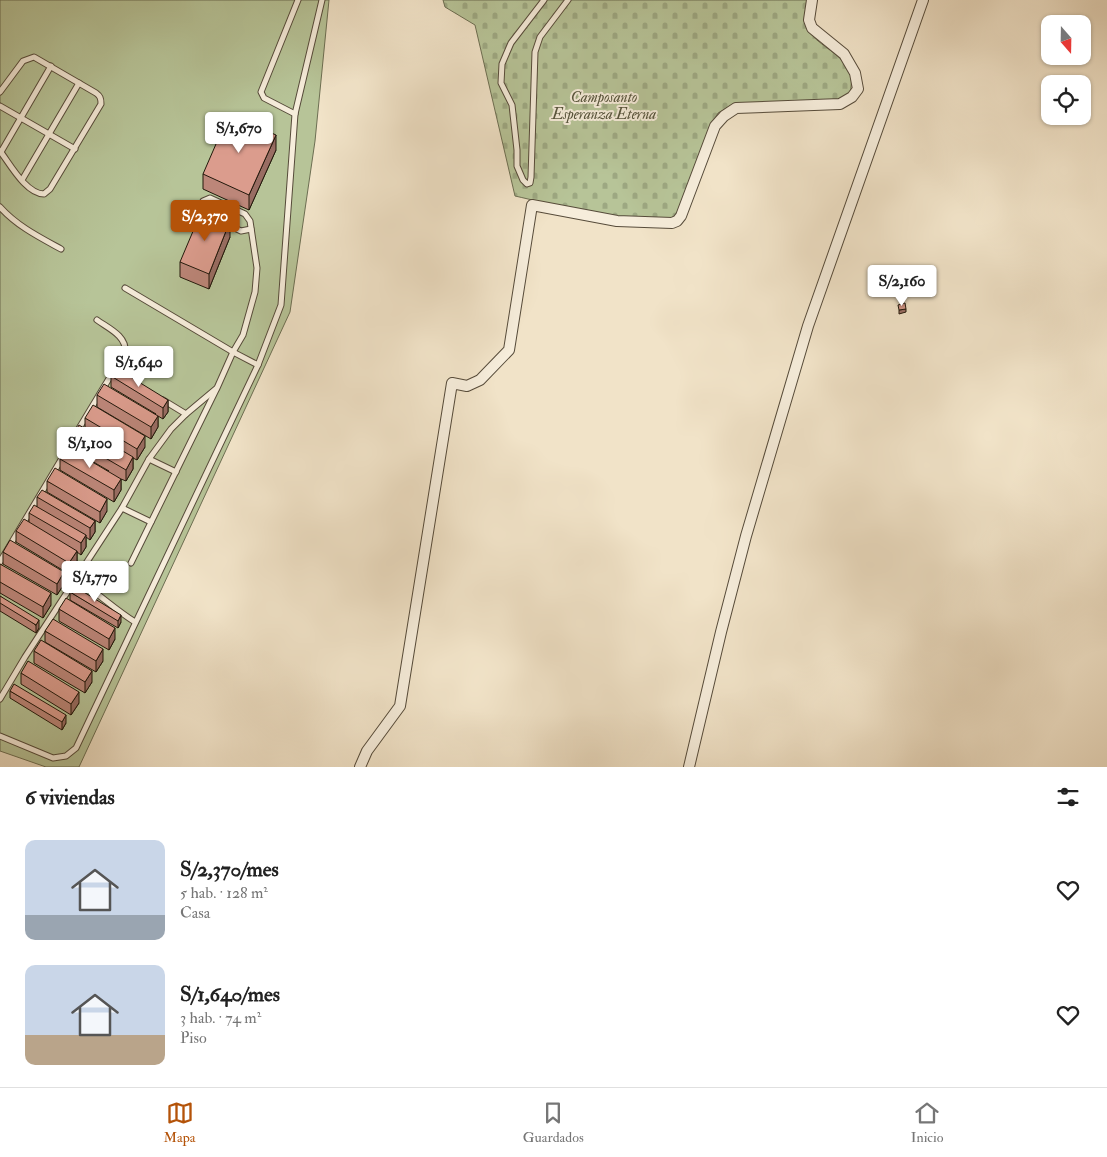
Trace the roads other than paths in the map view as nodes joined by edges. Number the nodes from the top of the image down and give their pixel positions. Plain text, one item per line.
1 (298, 0) edge
2 (322, 0) edge
3 (544, 0) edge
4 (568, 0) edge
5 (812, 0) edge
6 (923, 0) edge
7 (51, 66) junction
8 (79, 83) junction
9 (0, 92) edge
10 (0, 106) edge
11 (295, 114) junction
12 (20, 118) junction
13 (49, 134) junction
14 (75, 149) junction
15 (0, 152) edge
16 (22, 180) junction
17 (0, 207) edge
18 (213, 218) edge
19 (221, 222) edge
20 (251, 229) junction
21 (61, 249) dead end
22 (125, 288) dead end
23 (97, 320) dead end
24 (232, 352) junction
25 (258, 365) junction
26 (114, 370) junction
27 (122, 374) edge
28 (217, 388) junction
29 (159, 398) edge
30 (186, 414) junction
31 (149, 460) junction
32 (176, 472) junction
33 (122, 508) junction
34 (151, 522) junction
35 (0, 562) edge
36 (132, 562) dead end
37 (76, 579) junction
38 (135, 622) junction
39 (0, 699) edge
40 (0, 736) edge
41 (360, 767) edge
42 (689, 767) edge

1 - 11 lane
2 - 11 lane
3 - 4 lane
5 - 41 street
6 - 42 street
7 - 8 lane
7 - 9 lane
7 - 12 lane
8 - 13 lane
8 - 14 lane
10 - 12 lane
11 - 25 lane
12 - 13 lane
12 - 15 lane
13 - 14 lane
13 - 16 lane
14 - 16 lane
15 - 16 lane
17 - 21 lane
18 - 20 lane
19 - 20 lane
20 - 24 lane
22 - 24 lane
23 - 26 lane
24 - 25 lane
24 - 28 lane
25 - 38 lane
26 - 27 lane
26 - 35 lane
28 - 30 lane
28 - 32 lane
29 - 30 lane
30 - 31 lane
31 - 32 lane
31 - 33 lane
32 - 34 lane
33 - 34 lane
33 - 37 lane
34 - 36 lane
37 - 38 lane
37 - 39 lane
38 - 40 lane

